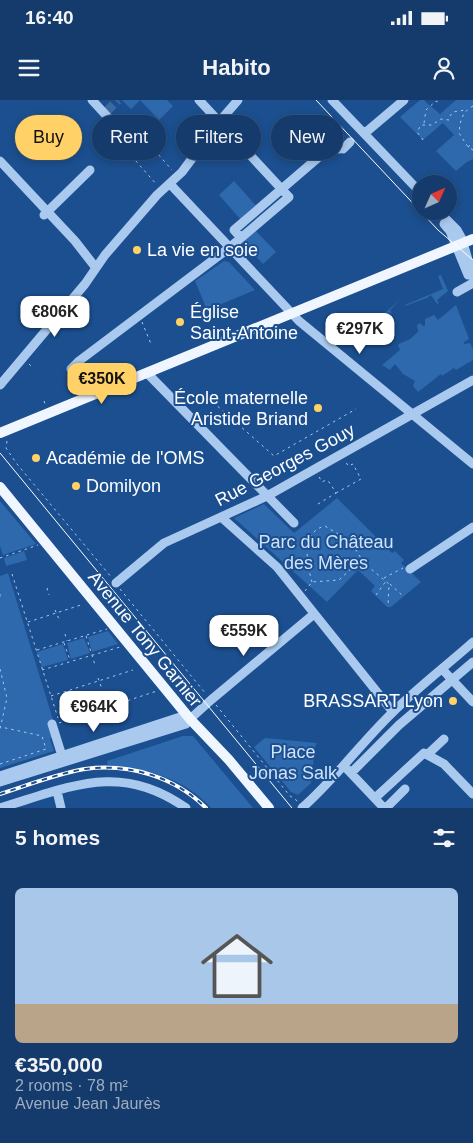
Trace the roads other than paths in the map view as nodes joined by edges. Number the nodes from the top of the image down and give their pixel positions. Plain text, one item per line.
1 (92, 100) edge
2 (199, 100) edge
3 (238, 100) edge
4 (332, 100) edge
5 (404, 100) edge
6 (108, 115) edge
7 (213, 115) edge
8 (225, 115) edge
9 (365, 133) junction
10 (350, 142) dead end
11 (191, 160) edge
12 (255, 160) edge
13 (0, 161) edge
14 (0, 169) edge
15 (90, 170) dead end
16 (412, 183) edge
17 (170, 184) junction
18 (282, 189) junction
19 (261, 206) junction
20 (46, 214) junction
21 (269, 214) junction
22 (446, 220) edge
23 (241, 238) junction
24 (473, 239) edge
25 (459, 244) junction
26 (229, 248) junction
27 (86, 257) junction
28 (259, 265) dead end
29 (96, 268) junction
30 (251, 272) junction
31 (473, 277) edge
32 (473, 282) edge
33 (457, 292) dead end
34 (292, 313) junction
35 (70, 369) dead end
36 (147, 373) junction
37 (473, 380) edge
38 (0, 385) edge
39 (413, 414) junction
40 (0, 433) edge
41 (473, 464) edge
42 (0, 487) edge
43 (268, 496) junction
44 (221, 517) junction
45 (294, 523) dead end
46 (473, 527) edge
47 (408, 568) road end
48 (116, 583) dead end
49 (314, 614) junction
50 (473, 642) edge
51 (473, 662) edge
52 (442, 669) junction
53 (452, 680) junction
54 (473, 702) edge
55 (393, 712) junction
56 (190, 718) junction
57 (52, 724) dead end
58 (444, 739) dead end
59 (427, 755) junction
60 (62, 756) junction
61 (343, 765) junction
62 (351, 773) junction
63 (0, 776) edge
64 (0, 782) edge
65 (405, 789) dead end
66 (56, 790) junction
67 (473, 794) edge
68 (381, 804) edge
69 (303, 807) edge
70 (0, 808) edge
71 (61, 808) edge
72 (186, 808) edge
73 (269, 808) edge
74 (371, 808) edge

1 - 6 street
2 - 7 street
3 - 8 street
4 - 9 street
5 - 9 street
9 - 16 street
10 - 18 street
11 - 17 street
12 - 18 street
13 - 20 street
14 - 20 street
15 - 20 street
17 - 26 street
17 - 29 street
18 - 19 street
18 - 21 street
19 - 21 street
19 - 23 street
20 - 27 street
20 - 27 street
21 - 23 street
22 - 25 street
23 - 26 street
24 - 25 main road
25 - 31 street
25 - 32 street
25 - 34 main road
26 - 30 street
26 - 35 street
27 - 29 street
28 - 30 street
29 - 38 street
30 - 34 street
32 - 33 street
34 - 36 main road
34 - 39 street
36 - 40 main road
36 - 43 street
37 - 39 street, Rue Georges Gouy
39 - 41 street
39 - 43 street, Rue Georges Gouy
42 - 56 main road, Avenue Tony Garnier
43 - 44 street, Rue Georges Gouy
43 - 45 street
44 - 48 street, Rue Georges Gouy
44 - 49 street
46 - 47 street
49 - 55 street
49 - 56 street
50 - 52 street
51 - 53 street
52 - 53 street
52 - 55 street
53 - 54 street
53 - 62 street
55 - 61 street
56 - 60 street
56 - 64 street
56 - 73 main road, Avenue Tony Garnier
57 - 60 street
58 - 59 street
59 - 67 street
59 - 68 street
60 - 63 street
61 - 62 street
61 - 69 street
62 - 68 street
65 - 68 street
66 - 70 street
66 - 71 street
66 - 72 street
68 - 74 street

